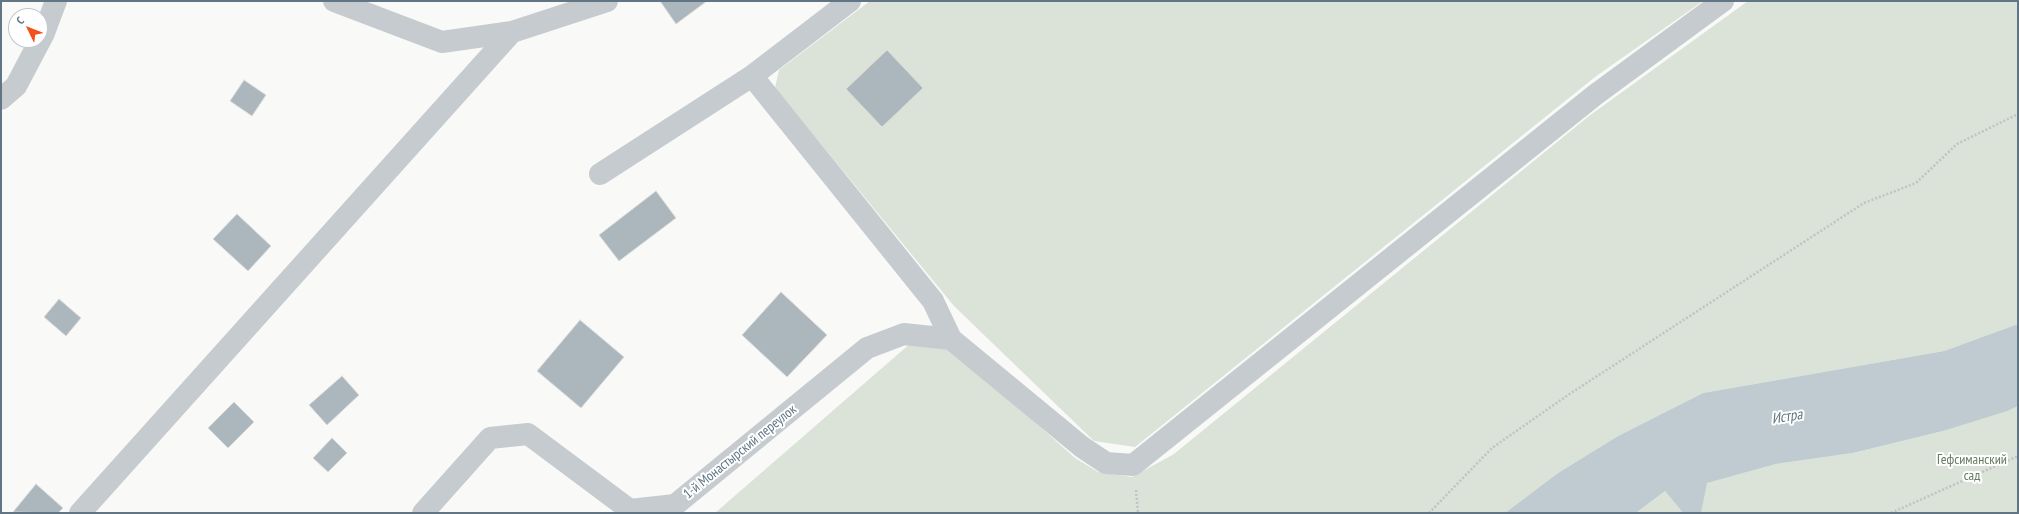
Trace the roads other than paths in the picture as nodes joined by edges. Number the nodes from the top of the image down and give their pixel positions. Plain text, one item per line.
1 (56, 1) edge
2 (334, 1) edge
3 (607, 1) edge
4 (850, 1) edge
5 (1724, 1) edge
6 (512, 32) junction
7 (752, 76) junction
8 (1, 99) edge
9 (600, 174) dead end
10 (951, 339) junction
11 (80, 513) edge
12 (423, 513) edge

1 - 8 street
2 - 6 street
3 - 6 street
4 - 7 street
5 - 10 street
6 - 11 street
7 - 9 street
7 - 10 street
10 - 12 street, 1-й Монастырский переулок

